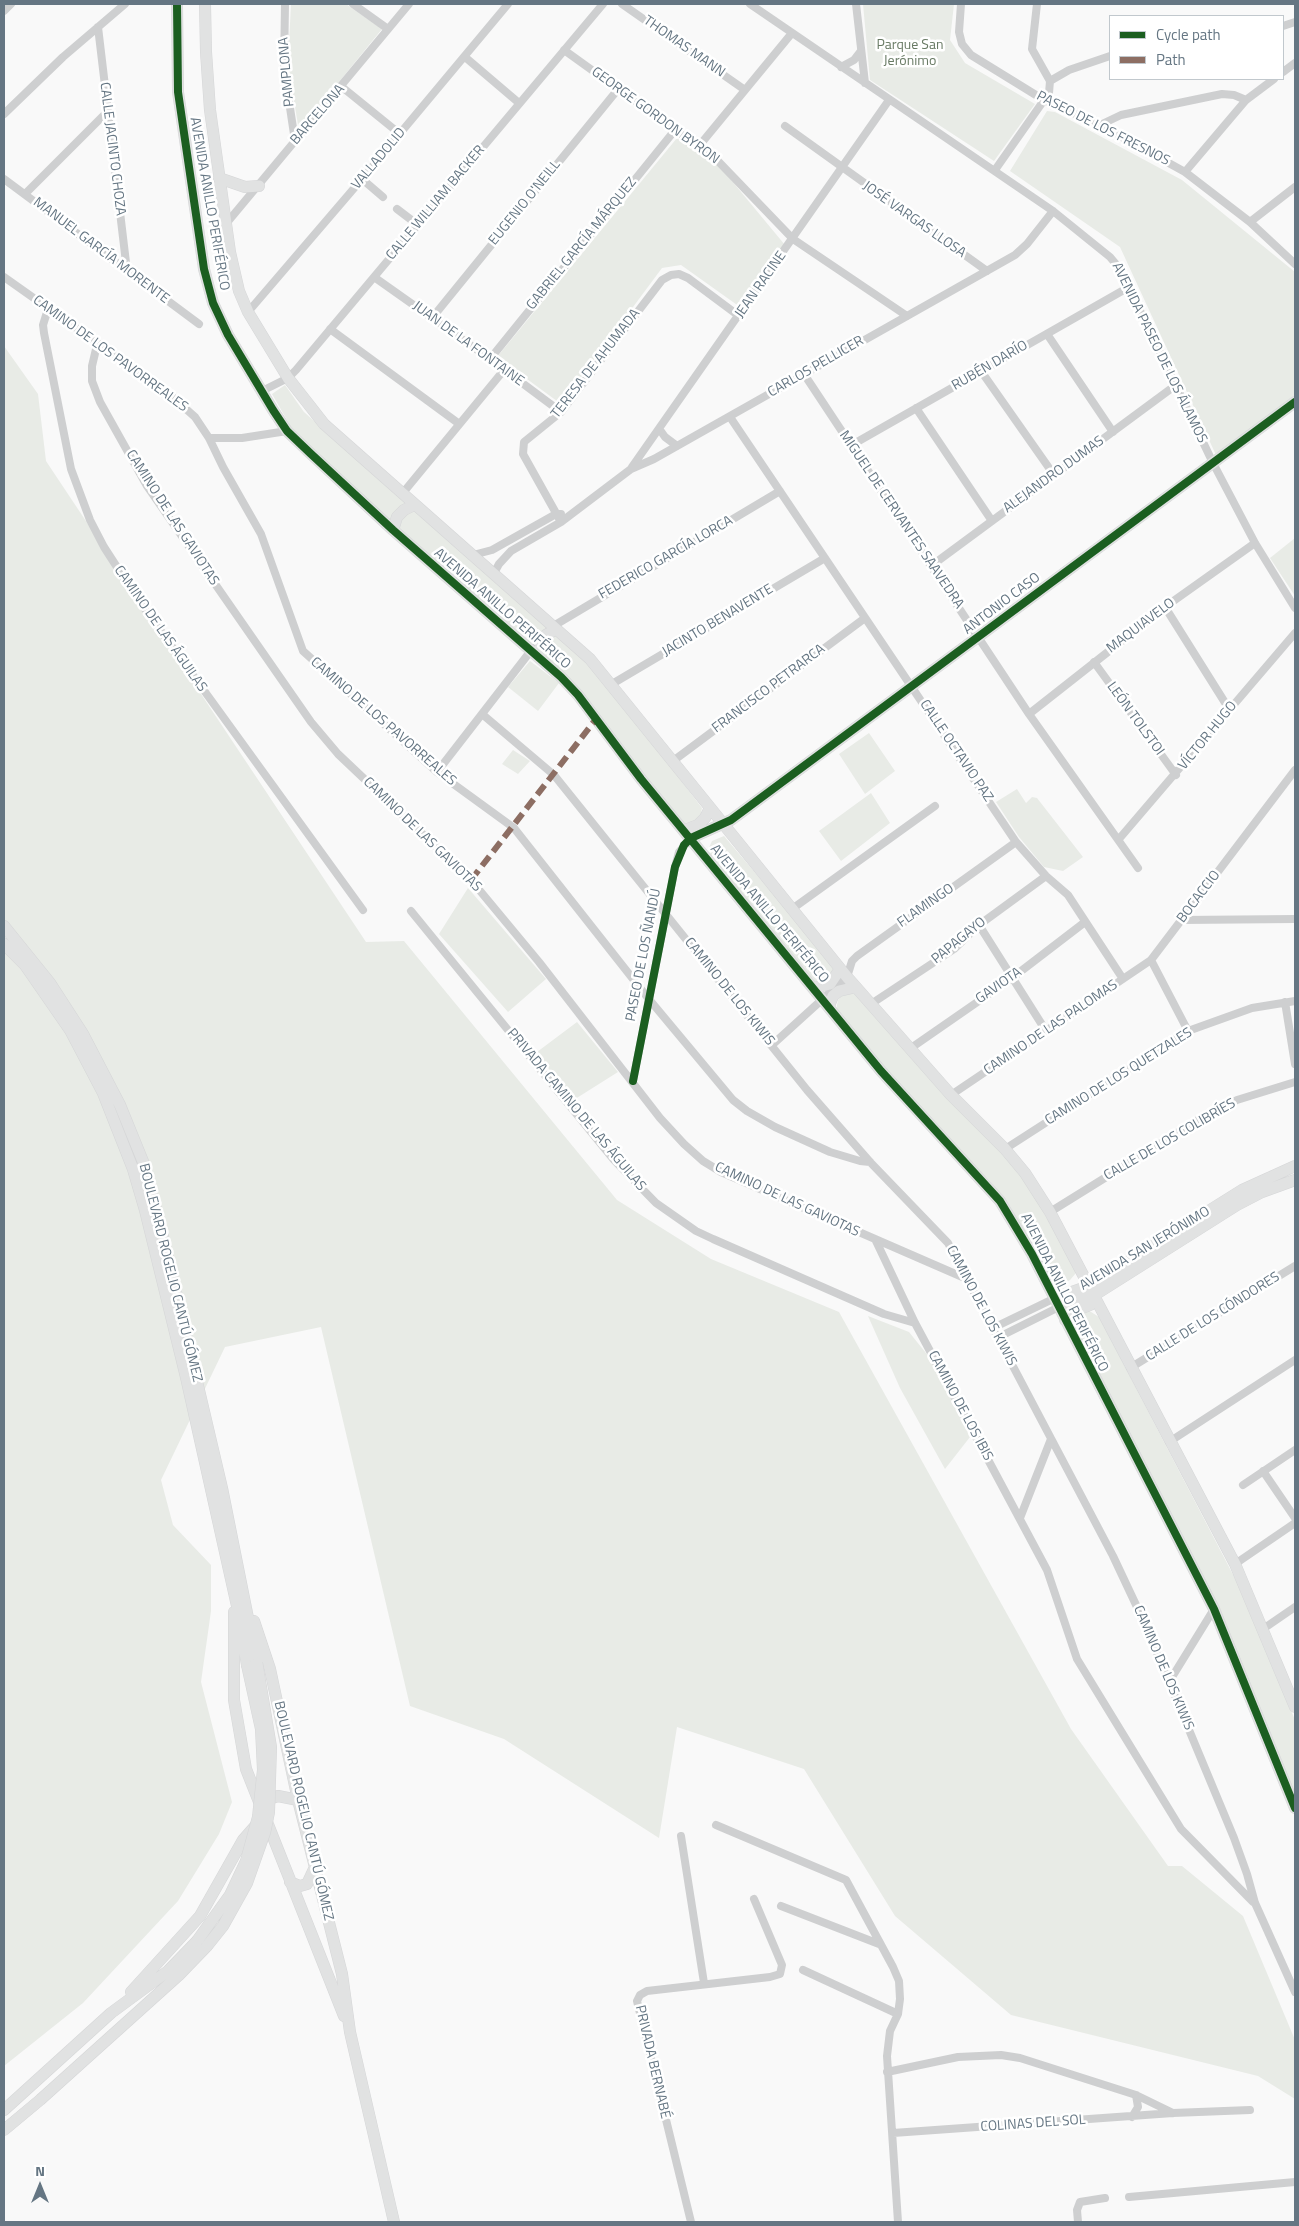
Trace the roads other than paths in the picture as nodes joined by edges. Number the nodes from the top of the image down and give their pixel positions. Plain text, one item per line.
1 (11, 4) edge
2 (125, 4) edge
3 (177, 4) edge
4 (206, 4) edge
5 (285, 4) edge
6 (353, 4) edge
7 (409, 4) edge
8 (508, 4) edge
9 (602, 4) edge
10 (622, 4) edge
11 (750, 4) edge
12 (856, 4) edge
13 (960, 4) edge
14 (1037, 4) edge
15 (4, 11) edge
16 (98, 27) junction
17 (388, 29) junction
18 (792, 33) junction
19 (564, 50) junction
20 (861, 50) junction
21 (1109, 56) edge
22 (465, 57) junction
23 (1295, 63) edge
24 (841, 66) junction
25 (1284, 71) edge
26 (1273, 80) edge
27 (1050, 81) junction
28 (865, 83) junction
29 (342, 87) junction
30 (619, 88) junction
31 (745, 90) junction
32 (889, 100) junction
33 (1044, 100) junction
34 (1246, 100) junction
35 (520, 103) junction
36 (106, 113) junction
37 (4, 114) edge
38 (1100, 125) junction
39 (784, 126) dead end
40 (675, 130) junction
41 (400, 134) junction
42 (295, 141) junction
43 (699, 146) junction
44 (842, 168) junction
45 (995, 170) junction
46 (1185, 172) junction
47 (219, 178) junction
48 (4, 179) edge
49 (362, 179) junction
50 (259, 186) junction
51 (1295, 187) edge
52 (25, 194) junction
53 (383, 197) dead end
54 (397, 209) dead end
55 (1053, 211) junction
56 (1250, 222) junction
57 (225, 225) junction
58 (418, 225) junction
59 (792, 239) junction
60 (1295, 264) edge
61 (987, 271) junction
62 (127, 272) junction
63 (4, 277) edge
64 (374, 277) junction
65 (1129, 287) junction
66 (48, 309) junction
67 (248, 312) junction
68 (739, 316) junction
69 (907, 316) junction
70 (432, 318) junction
71 (199, 324) dead end
72 (330, 329) junction
73 (1046, 334) junction
74 (97, 345) junction
75 (490, 359) junction
76 (504, 370) junction
77 (981, 371) junction
78 (804, 374) junction
79 (288, 378) junction
80 (1176, 385) junction
81 (262, 391) junction
82 (1295, 402) edge
83 (916, 408) junction
84 (561, 412) junction
85 (730, 417) junction
86 (458, 423) junction
87 (287, 430) junction
88 (660, 430) junction
89 (1113, 432) junction
90 (209, 438) junction
91 (677, 446) junction
92 (850, 446) junction
93 (1213, 463) junction
94 (631, 469) junction
95 (1054, 475) junction
96 (780, 491) junction
97 (402, 494) junction
98 (414, 505) junction
99 (570, 513) junction
100 (556, 514) junction
101 (381, 518) junction
102 (992, 521) junction
103 (561, 522) junction
104 (393, 530) junction
105 (1255, 543) junction
106 (473, 555) junction
107 (825, 558) junction
108 (931, 566) junction
109 (494, 573) junction
110 (1165, 607) junction
111 (1295, 608) edge
112 (865, 618) junction
113 (551, 625) junction
114 (1295, 633) edge
115 (980, 636) junction
116 (532, 650) junction
117 (1094, 662) junction
118 (612, 684) junction
119 (912, 686) junction
120 (1229, 710) junction
121 (482, 714) junction
122 (1030, 714) junction
123 (673, 761) junction
124 (1295, 770) edge
125 (437, 772) junction
126 (1176, 775) junction
127 (935, 806) dead end
128 (710, 808) junction
129 (726, 827) junction
130 (688, 834) junction
131 (1119, 839) junction
132 (1016, 842) junction
133 (701, 852) junction
134 (1138, 868) dead end
135 (1046, 876) junction
136 (792, 909) junction
137 (363, 910) dead end
138 (411, 911) dead end
139 (665, 913) junction
140 (1295, 919) edge
141 (1182, 920) junction
142 (1085, 922) junction
143 (979, 925) junction
144 (4, 926) edge
145 (4, 944) edge
146 (1150, 960) junction
147 (844, 973) junction
148 (1012, 978) junction
149 (1123, 979) junction
150 (856, 987) junction
151 (814, 988) junction
152 (648, 998) junction
153 (1295, 1001) edge
154 (1285, 1002) junction
155 (826, 1003) junction
156 (871, 1004) junction
157 (1046, 1031) junction
158 (1188, 1031) junction
159 (772, 1045) junction
160 (911, 1048) junction
161 (1295, 1064) edge
162 (632, 1081) junction
163 (1295, 1082) edge
164 (951, 1094) junction
165 (1005, 1149) junction
166 (870, 1162) junction
167 (1295, 1166) edge
168 (1295, 1180) edge
169 (1050, 1212) junction
170 (876, 1241) junction
171 (1295, 1266) edge
172 (967, 1279) junction
173 (1091, 1290) junction
174 (1055, 1299) junction
175 (1065, 1320) junction
176 (916, 1323) junction
177 (993, 1328) junction
178 (999, 1337) junction
179 (1295, 1360) edge
180 (1130, 1368) junction
181 (1051, 1439) junction
182 (1169, 1442) junction
183 (1295, 1450) edge
184 (1263, 1471) junction
185 (1243, 1485) dead end
186 (1020, 1518) junction
187 (1295, 1518) edge
188 (1295, 1523) edge
189 (1235, 1564) junction
190 (1047, 1570) joint
191 (244, 1594) junction
192 (237, 1606) junction
193 (1214, 1608) junction
194 (1295, 1608) edge
195 (1263, 1629) junction
196 (252, 1664) junction
197 (1169, 1682) junction
198 (1291, 1686) edge
199 (1295, 1707) edge
200 (298, 1800) junction
201 (1295, 1808) edge
202 (264, 1812) junction
203 (716, 1825) dead end
204 (681, 1836) dead end
205 (315, 1868) junction
206 (290, 1882) junction
207 (754, 1899) dead end
208 (1254, 1903) junction
209 (781, 1906) dead end
210 (202, 1943) junction
211 (879, 1944) junction
212 (803, 1970) dead end
213 (704, 1984) junction
214 (1295, 1992) edge
215 (110, 2014) junction
216 (898, 2014) junction
217 (350, 2032) junction
218 (887, 2072) junction
219 (40, 2076) junction
220 (1136, 2095) junction
221 (40, 2100) junction
222 (4, 2102) edge
223 (4, 2110) edge
224 (1250, 2110) dead end
225 (1172, 2113) junction
226 (1132, 2117) junction
227 (4, 2130) edge
228 (893, 2134) junction
229 (4, 2139) edge
230 (1295, 2182) edge
231 (1129, 2197) dead end
232 (1104, 2198) dead end
233 (394, 2222) edge
234 (692, 2222) edge
235 (898, 2222) edge
236 (1078, 2222) edge

1 - 15 street
2 - 16 street
3 - 81 street, AVENIDA ANILLO PERIFÉRICO
4 - 47 street, AVENIDA ANILLO PERIFÉRICO
5 - 42 street, PAMPLONA
6 - 17 street
7 - 17 street, BARCELONA
8 - 22 street, VALLADOLID
9 - 19 street, CALLE WILLIAM BACKER
10 - 31 street, THOMAS MANN
11 - 18 street, AVENIDA PASEO DE LOS ÁLAMOS
12 - 20 street
13 - 33 street, PASEO DE LOS FRESNOS
14 - 27 street
16 - 36 street, CALLE JACINTO CHOZA
16 - 37 street
17 - 29 street, BARCELONA
18 - 24 street, AVENIDA PASEO DE LOS ÁLAMOS
18 - 31 street
19 - 30 street, GEORGE GORDON BYRON
19 - 35 street, CALLE WILLIAM BACKER
20 - 24 street
20 - 28 street
21 - 27 street
22 - 35 street
22 - 41 street, VALLADOLID
23 - 25 street
24 - 28 street, AVENIDA PASEO DE LOS ÁLAMOS
26 - 34 street
27 - 33 street
28 - 32 street, AVENIDA PASEO DE LOS ÁLAMOS
29 - 41 street
29 - 42 street, BARCELONA
30 - 40 street, GEORGE GORDON BYRON
30 - 70 street, EUGENIO O'NEILL
31 - 43 street
32 - 44 street, JEAN RACINE
32 - 45 street, AVENIDA PASEO DE LOS ÁLAMOS
33 - 38 street, PASEO DE LOS FRESNOS
33 - 45 street
34 - 38 street
34 - 46 street
35 - 58 street, CALLE WILLIAM BACKER
36 - 52 street
36 - 62 street, CALLE JACINTO CHOZA
38 - 46 street, PASEO DE LOS FRESNOS
39 - 44 street, JOSÉ VARGAS LLOSA
40 - 43 street, GEORGE GORDON BYRON
40 - 75 street, GABRIEL GARCÍA MÁRQUEZ
41 - 49 street, VALLADOLID
42 - 50 street, BARCELONA
43 - 59 street, GEORGE GORDON BYRON
44 - 59 street, JEAN RACINE
44 - 61 street, JOSÉ VARGAS LLOSA
45 - 55 street, AVENIDA PASEO DE LOS ÁLAMOS
46 - 56 street, PASEO DE LOS FRESNOS
47 - 50 street
47 - 57 street, AVENIDA ANILLO PERIFÉRICO
48 - 52 street, MANUEL GARCÍA MORENTE
49 - 53 street
49 - 67 street, VALLADOLID
50 - 57 street, BARCELONA
51 - 56 street
52 - 62 street, MANUEL GARCÍA MORENTE
54 - 58 street
55 - 61 street, CARLOS PELLICER
55 - 65 street, AVENIDA PASEO DE LOS ÁLAMOS
56 - 60 street, PASEO DE LOS FRESNOS
57 - 67 street, AVENIDA ANILLO PERIFÉRICO
58 - 64 street, CALLE WILLIAM BACKER
59 - 68 street, JEAN RACINE
59 - 69 street, GEORGE GORDON BYRON
61 - 69 street, CARLOS PELLICER
62 - 71 street, MANUEL GARCÍA MORENTE
63 - 66 street, CAMINO DE LOS PAVORREALES
64 - 70 street, JUAN DE LA FONTAINE
64 - 72 street, CALLE WILLIAM BACKER
65 - 73 street, RUBÉN DARÍO
65 - 80 street, AVENIDA PASEO DE LOS ÁLAMOS
66 - 74 street, CAMINO DE LOS PAVORREALES
66 - 137 street, CAMINO DE LAS ÁGUILAS
67 - 79 street, AVENIDA ANILLO PERIFÉRICO
68 - 84 street, TERESA DE AHUMADA
68 - 88 street, JEAN RACINE
69 - 78 street, CARLOS PELLICER
70 - 75 street, JUAN DE LA FONTAINE
72 - 79 street, CALLE WILLIAM BACKER
72 - 86 street
73 - 77 street, RUBÉN DARÍO
73 - 89 street
74 - 90 street, CAMINO DE LOS PAVORREALES
74 - 162 street, CAMINO DE LAS GAVIOTAS
75 - 76 street, JUAN DE LA FONTAINE
76 - 84 street, JUAN DE LA FONTAINE
76 - 86 street
77 - 83 street, RUBÉN DARÍO
77 - 95 street
78 - 85 street, CARLOS PELLICER
78 - 92 street, MIGUEL DE CERVANTES SAAVEDRA
79 - 81 street, CALLE WILLIAM BACKER
79 - 97 street, AVENIDA ANILLO PERIFÉRICO
80 - 89 street, ALEJANDRO DUMAS
80 - 93 street, AVENIDA PASEO DE LOS ÁLAMOS
81 - 87 street, AVENIDA ANILLO PERIFÉRICO
82 - 93 street, ANTONIO CASO
83 - 92 street, RUBÉN DARÍO
83 - 102 street
84 - 100 street, TERESA DE AHUMADA
85 - 91 street, CARLOS PELLICER
85 - 96 street, CALLE OCTAVIO PAZ
86 - 97 street
87 - 90 street
87 - 101 street, AVENIDA ANILLO PERIFÉRICO
88 - 91 street
88 - 94 street, JEAN RACINE
89 - 95 street, ALEJANDRO DUMAS
90 - 125 street, CAMINO DE LOS PAVORREALES
91 - 94 street, CARLOS PELLICER
92 - 108 street, MIGUEL DE CERVANTES SAAVEDRA
93 - 105 street, AVENIDA PASEO DE LOS ÁLAMOS
93 - 115 street, ANTONIO CASO
94 - 99 street, CARLOS PELLICER
95 - 102 street, ALEJANDRO DUMAS
96 - 107 street, CALLE OCTAVIO PAZ
96 - 113 street, FEDERICO GARCÍA LORCA
97 - 98 street, AVENIDA ANILLO PERIFÉRICO
97 - 101 street
98 - 104 street
98 - 106 street, AVENIDA ANILLO PERIFÉRICO
99 - 100 street
99 - 103 street, CARLOS PELLICER
100 - 103 street, TERESA DE AHUMADA
100 - 106 street
101 - 104 street, AVENIDA ANILLO PERIFÉRICO
102 - 108 street, ALEJANDRO DUMAS
103 - 109 street, CARLOS PELLICER
104 - 116 street, AVENIDA ANILLO PERIFÉRICO
105 - 110 street, MAQUIAVELO
105 - 111 street, AVENIDA PASEO DE LOS ÁLAMOS
106 - 109 street, AVENIDA ANILLO PERIFÉRICO
107 - 112 street, CALLE OCTAVIO PAZ
107 - 118 street, JACINTO BENAVENTE
108 - 115 street, MIGUEL DE CERVANTES SAAVEDRA
109 - 113 street, AVENIDA ANILLO PERIFÉRICO
110 - 117 street, MAQUIAVELO
110 - 120 street
112 - 119 street, CALLE OCTAVIO PAZ
112 - 123 street, FRANCISCO PETRARCA
113 - 116 street
113 - 118 street, AVENIDA ANILLO PERIFÉRICO
114 - 120 street, VÍCTOR HUGO
115 - 119 street, ANTONIO CASO
115 - 122 street, MIGUEL DE CERVANTES SAAVEDRA
116 - 121 street
116 - 130 street, AVENIDA ANILLO PERIFÉRICO
117 - 122 street, MAQUIAVELO
117 - 126 street, LEÓN TOLSTOI
118 - 123 street, AVENIDA ANILLO PERIFÉRICO
119 - 129 street, ANTONIO CASO
119 - 132 street, CALLE OCTAVIO PAZ
120 - 126 street, VÍCTOR HUGO
121 - 125 street
121 - 139 street, CAMINO DE LOS KIWIS
122 - 131 street, MIGUEL DE CERVANTES SAAVEDRA
123 - 128 street, AVENIDA ANILLO PERIFÉRICO
124 - 141 street, BOCACCIO
125 - 152 street, CAMINO DE LOS PAVORREALES
126 - 131 street, VÍCTOR HUGO
127 - 136 street
128 - 129 street, AVENIDA ANILLO PERIFÉRICO
128 - 130 street
129 - 130 street
129 - 133 street
129 - 136 street, AVENIDA ANILLO PERIFÉRICO
130 - 133 street, AVENIDA ANILLO PERIFÉRICO
130 - 139 street, PASEO DE LOS ÑANDÚ
131 - 134 street, MIGUEL DE CERVANTES SAAVEDRA
132 - 135 street, CALLE OCTAVIO PAZ
132 - 147 street, FLAMINGO
133 - 151 street, AVENIDA ANILLO PERIFÉRICO
135 - 142 street, CALLE OCTAVIO PAZ
135 - 143 street, PAPAGAYO
136 - 147 street, AVENIDA ANILLO PERIFÉRICO
138 - 176 street, PRIVADA CAMINO DE LAS ÁGUILAS
139 - 152 street, PASEO DE LOS ÑANDÚ
139 - 159 street, CAMINO DE LOS KIWIS
140 - 141 street
141 - 146 street, BOCACCIO
142 - 148 street, GAVIOTA
142 - 149 street, CALLE OCTAVIO PAZ
143 - 148 street
143 - 156 street, PAPAGAYO
144 - 191 street, BOULEVARD ROGELIO CANTÚ GÓMEZ
145 - 192 street, BOULEVARD ROGELIO CANTÚ GÓMEZ
146 - 149 street, CAMINO DE LAS PALOMAS
146 - 158 street
147 - 150 street, AVENIDA ANILLO PERIFÉRICO
147 - 151 street
147 - 155 street
148 - 157 street
148 - 160 street, GAVIOTA
149 - 157 street, CAMINO DE LAS PALOMAS
150 - 155 street
150 - 156 street, AVENIDA ANILLO PERIFÉRICO
151 - 155 street, AVENIDA ANILLO PERIFÉRICO
152 - 162 street, PASEO DE LOS ÑANDÚ
152 - 166 street, CAMINO DE LOS PAVORREALES
153 - 154 street, CAMINO DE LOS QUETZALES
154 - 158 street, CAMINO DE LOS QUETZALES
154 - 161 street
155 - 159 street
155 - 174 street, AVENIDA ANILLO PERIFÉRICO
156 - 160 street, AVENIDA ANILLO PERIFÉRICO
157 - 164 street, CAMINO DE LAS PALOMAS
158 - 165 street, CAMINO DE LOS QUETZALES
159 - 166 street, CAMINO DE LOS KIWIS
160 - 164 street, AVENIDA ANILLO PERIFÉRICO
162 - 170 street, CAMINO DE LAS GAVIOTAS
163 - 169 street, CALLE DE LOS COLIBRÍES
164 - 165 street, AVENIDA ANILLO PERIFÉRICO
165 - 169 street, AVENIDA ANILLO PERIFÉRICO
166 - 172 street, CAMINO DE LOS KIWIS
167 - 173 street, AVENIDA SAN JERÓNIMO
168 - 173 street, AVENIDA SAN JERÓNIMO
169 - 173 street, AVENIDA ANILLO PERIFÉRICO
170 - 172 street, CAMINO DE LAS GAVIOTAS
170 - 176 street, CAMINO DE LOS IBIS
171 - 180 street, CALLE DE LOS CÓNDORES
172 - 177 street, CAMINO DE LOS KIWIS
173 - 174 street, AVENIDA SAN JERÓNIMO
173 - 174 street
173 - 175 street
173 - 180 street, AVENIDA ANILLO PERIFÉRICO
174 - 175 street, AVENIDA ANILLO PERIFÉRICO
174 - 177 street, AVENIDA SAN JERÓNIMO
174 - 178 street, AVENIDA SAN JERÓNIMO
175 - 193 street, AVENIDA ANILLO PERIFÉRICO
176 - 186 street, CAMINO DE LOS IBIS
177 - 178 street, CAMINO DE LOS KIWIS
178 - 181 street, CAMINO DE LOS KIWIS
179 - 182 street
180 - 182 street, AVENIDA ANILLO PERIFÉRICO
181 - 186 street
181 - 197 street, CAMINO DE LOS KIWIS
182 - 189 street, AVENIDA ANILLO PERIFÉRICO
183 - 184 street
184 - 185 street
184 - 187 street
186 - 190 street, CAMINO DE LOS IBIS
188 - 189 street
189 - 195 street, AVENIDA ANILLO PERIFÉRICO
190 - 208 street, CAMINO DE LOS KIWIS
191 - 196 street, BOULEVARD ROGELIO CANTÚ GÓMEZ
191 - 200 street, BOULEVARD ROGELIO CANTÚ GÓMEZ
192 - 196 street, BOULEVARD ROGELIO CANTÚ GÓMEZ
192 - 202 street, BOULEVARD ROGELIO CANTÚ GÓMEZ
193 - 197 street
193 - 201 street, AVENIDA ANILLO PERIFÉRICO
194 - 195 street
195 - 198 street, AVENIDA ANILLO PERIFÉRICO
196 - 210 street, BOULEVARD ROGELIO CANTÚ GÓMEZ, bridge
197 - 208 street, CAMINO DE LOS KIWIS
198 - 199 street, AVENIDA ANILLO PERIFÉRICO
200 - 202 street
200 - 205 street, BOULEVARD ROGELIO CANTÚ GÓMEZ
202 - 206 street, BOULEVARD ROGELIO CANTÚ GÓMEZ
202 - 215 street
203 - 211 street
204 - 213 street
205 - 206 street
205 - 217 street, BOULEVARD ROGELIO CANTÚ GÓMEZ
206 - 217 street, BOULEVARD ROGELIO CANTÚ GÓMEZ
207 - 213 street
208 - 214 street, CAMINO DE LOS KIWIS
209 - 211 street
210 - 215 street, BOULEVARD ROGELIO CANTÚ GÓMEZ
210 - 221 street, BOULEVARD ROGELIO CANTÚ GÓMEZ
211 - 216 street
212 - 216 street
213 - 234 street, PRIVADA BERNABÉ
215 - 219 street, BOULEVARD ROGELIO CANTÚ GÓMEZ
216 - 218 street
217 - 233 street, BOULEVARD ROGELIO CANTÚ GÓMEZ
218 - 220 street
218 - 228 street
219 - 222 street
219 - 223 street, BOULEVARD ROGELIO CANTÚ GÓMEZ
220 - 225 street
220 - 226 street
221 - 227 street, BOULEVARD ROGELIO CANTÚ GÓMEZ
221 - 229 street
224 - 225 street, COLINAS DEL SOL
225 - 226 street, COLINAS DEL SOL
226 - 228 street, COLINAS DEL SOL
228 - 235 street
230 - 231 street
232 - 236 street

